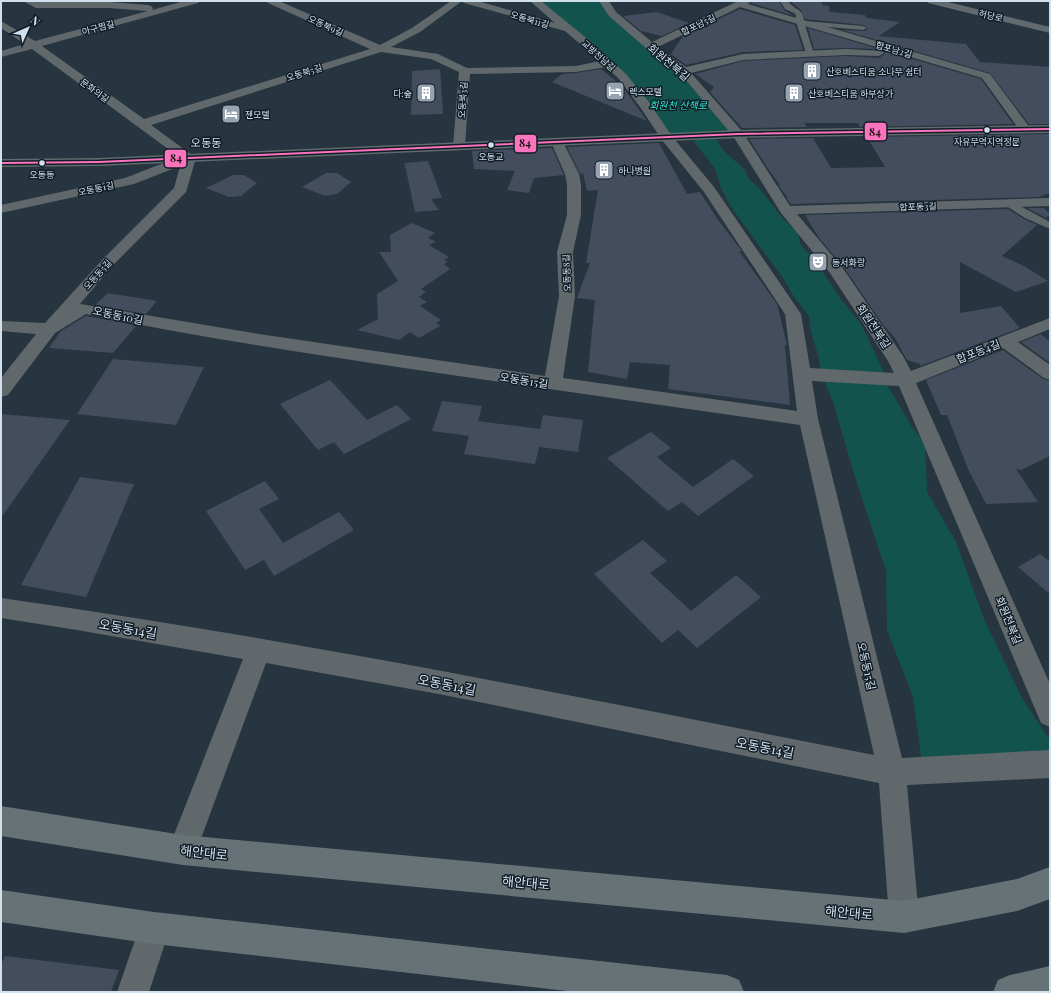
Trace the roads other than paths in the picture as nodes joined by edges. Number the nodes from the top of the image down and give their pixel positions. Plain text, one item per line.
1 (28, 1) edge
2 (195, 1) edge
3 (272, 1) edge
4 (457, 1) edge
5 (467, 1) edge
6 (535, 1) edge
7 (604, 1) edge
8 (784, 1) edge
9 (932, 1) edge
10 (742, 3) edge
11 (163, 10) junction
12 (802, 23) junction
13 (1, 24) edge
14 (863, 28) dead end
15 (571, 30) junction
16 (1050, 30) edge
17 (34, 45) junction
18 (651, 47) junction
19 (380, 49) junction
20 (1, 54) edge
21 (810, 54) junction
22 (920, 57) junction
23 (608, 63) junction
24 (465, 71) junction
25 (684, 71) junction
26 (141, 124) junction
27 (1025, 129) junction
28 (1050, 129) edge
29 (738, 134) junction
30 (666, 137) junction
31 (557, 142) junction
32 (459, 146) junction
33 (189, 158) junction
34 (1, 162) edge
35 (1050, 202) edge
36 (1009, 203) junction
37 (1, 209) edge
38 (786, 210) junction
39 (1050, 226) edge
40 (1050, 323) edge
41 (1, 326) edge
42 (49, 329) junction
43 (240, 337) joint
44 (1005, 341) junction
45 (802, 374) junction
46 (1050, 374) edge
47 (906, 380) junction
48 (554, 384) junction
49 (1, 391) edge
50 (808, 418) junction
51 (1, 608) edge
52 (258, 651) junction
53 (1050, 714) edge
54 (1050, 764) edge
55 (892, 772) junction
56 (1, 821) edge
57 (183, 850) junction
58 (1050, 883) edge
59 (1, 906) edge
60 (904, 917) junction
61 (154, 928) junction
62 (1050, 984) edge
63 (132, 992) edge
64 (727, 992) edge
65 (1010, 992) edge

1 - 11 street
2 - 11 street, 아구찜길
3 - 19 street, 오동북9길
4 - 19 street, 오동북5길
5 - 15 street, 오동북11길
6 - 15 street, 교방천남길
7 - 18 street, 회원천북길
8 - 12 street
9 - 16 main road, 허당로
10 - 12 street, 합포남2길
10 - 18 street, 합포남5길
11 - 17 street, 아구찜길
12 - 14 street
12 - 21 street
12 - 22 street, 합포남2길
13 - 17 street, 문화의길
15 - 23 street, 교방천남길
17 - 20 street, 아구찜길
17 - 26 street, 문화의길
18 - 25 street, 회원천북길
19 - 24 street, 오동북3길
19 - 26 street, 오동북5길
21 - 22 street
21 - 25 street
22 - 27 street, 합포남2길
23 - 24 street
23 - 30 street, 교방천남길
24 - 32 street, 오동북3길
25 - 29 street, 회원천북길
26 - 33 street, 문화의길
27 - 28 main road
27 - 29 main road
29 - 30 main road
29 - 38 street, 회원천북길
30 - 31 main road
30 - 45 street, 오동동15길
31 - 32 main road
31 - 48 street, 오동동8길
32 - 33 main road
33 - 34 main road
33 - 37 street, 오동동1길
33 - 42 street, 오동동5길
35 - 36 street, 합포동3길
36 - 38 street, 합포동3길
36 - 39 street
38 - 47 street, 회원천북길
40 - 44 street, 합포동4길
41 - 42 street
42 - 43 street, 오동동10길
42 - 49 street, 오동동5길
43 - 48 street, 오동동15길
44 - 46 street
44 - 47 street, 합포동4길
45 - 47 street
45 - 50 street, 오동동15길
47 - 53 street, 회원천북길
48 - 50 street, 오동동15길
50 - 55 street, 오동동15길
51 - 52 street, 오동동14길
52 - 55 street, 오동동14길
52 - 57 street
54 - 55 street, 오동동14길
55 - 60 street, 오동동15길
56 - 57 main road, 해안대로
57 - 60 main road, 해안대로
58 - 60 main road, 해안대로
59 - 61 main road
61 - 63 street
61 - 64 main road
62 - 65 main road

